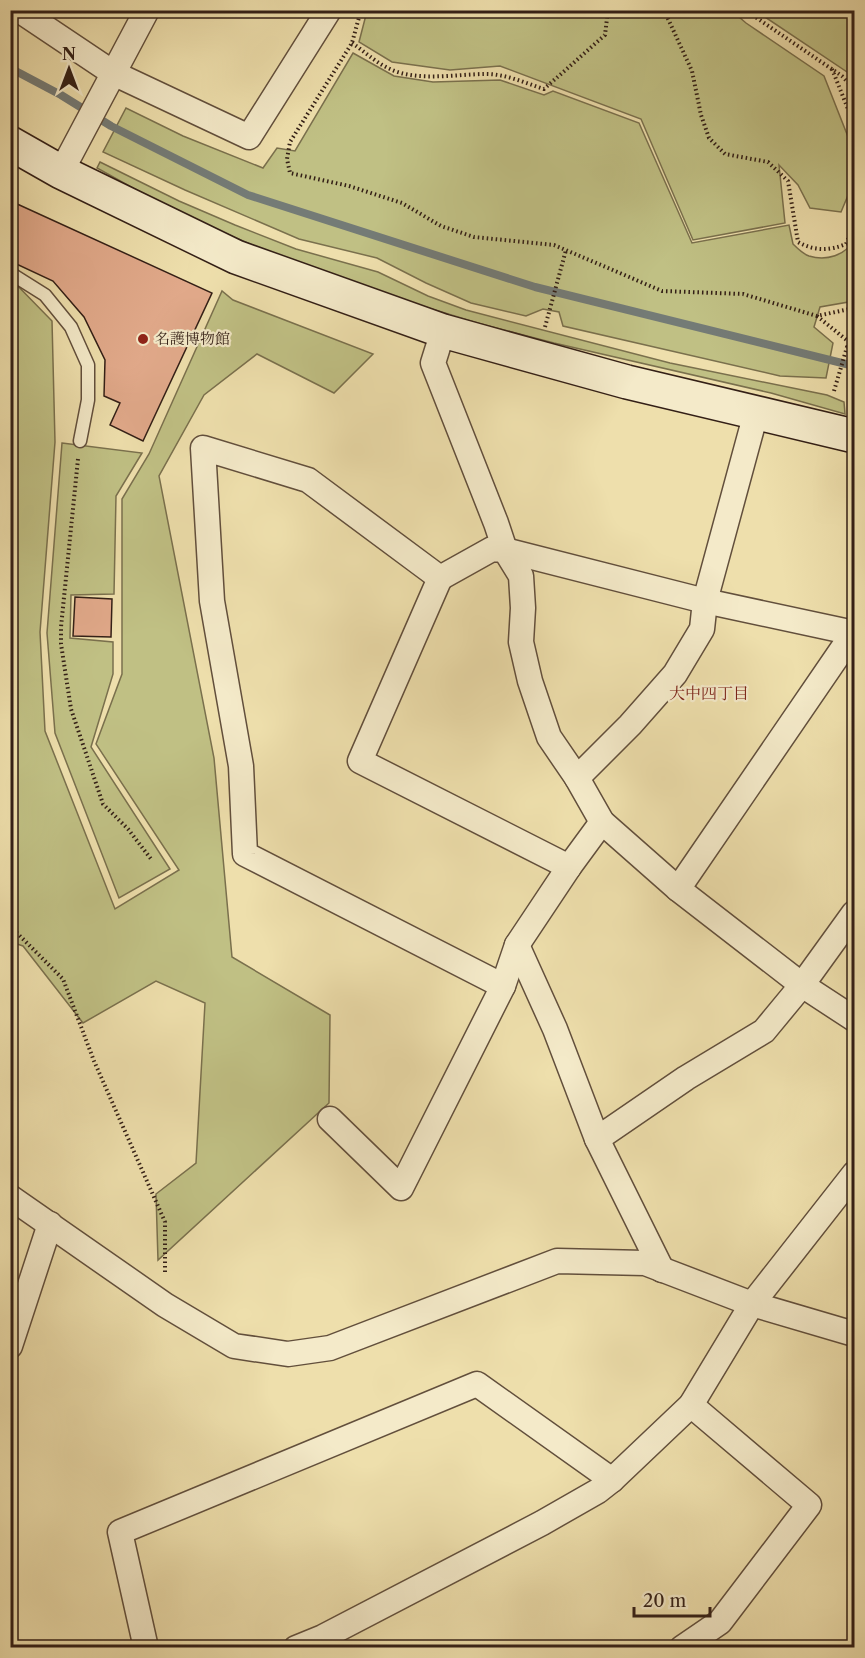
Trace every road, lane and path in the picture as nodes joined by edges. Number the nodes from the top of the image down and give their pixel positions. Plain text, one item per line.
1 (19, 10) edge
2 (147, 10) edge
3 (329, 10) edge
4 (361, 10) edge
5 (608, 10) edge
6 (664, 10) edge
7 (745, 10) edge
8 (352, 43) junction
9 (832, 69) junction
10 (113, 73) junction
11 (855, 89) edge
12 (855, 124) edge
13 (12, 148) edge
14 (61, 172) junction
15 (855, 225) edge
16 (566, 250) junction
17 (10, 273) edge
18 (855, 308) edge
19 (817, 316) junction
20 (545, 327) dead end
21 (442, 331) junction
22 (855, 348) edge
23 (834, 391) dead end
24 (756, 413) junction
25 (855, 436) edge
26 (80, 441) joint
27 (504, 550) junction
28 (440, 578) junction
29 (705, 601) junction
30 (854, 632) edge
31 (577, 778) junction
32 (602, 822) junction
33 (151, 859) dead end
34 (569, 867) junction
35 (678, 889) junction
36 (855, 913) edge
37 (10, 926) edge
38 (517, 945) junction
39 (802, 985) junction
40 (503, 986) junction
41 (855, 1018) edge
42 (330, 1119) dead end
43 (597, 1138) junction
44 (855, 1174) edge
45 (10, 1197) edge
46 (50, 1224) junction
47 (662, 1270) junction
48 (752, 1304) junction
49 (165, 1305) junction
50 (855, 1334) edge
51 (10, 1346) edge
52 (691, 1405) junction
53 (612, 1480) junction
54 (325, 1642) edge
55 (146, 1647) edge
56 (296, 1647) edge
57 (682, 1647) edge

1 - 10 street
2 - 10 street
3 - 10 street
4 - 8 path
5 - 8 path
6 - 15 path
7 - 9 path
8 - 16 path
9 - 11 path
9 - 12 path
10 - 14 street
13 - 14 street
14 - 21 street
16 - 19 path
16 - 20 path
17 - 26 lane
18 - 19 path
19 - 22 path
21 - 24 street
21 - 27 street
22 - 23 path
24 - 25 street
24 - 29 street
26 - 33 path
27 - 28 street
27 - 29 street
27 - 31 street
28 - 34 street
28 - 40 street
29 - 30 street
29 - 31 street
30 - 35 street
31 - 32 street
32 - 34 street
32 - 35 street
34 - 38 street
35 - 39 street
36 - 39 street
37 - 49 path
38 - 40 street
38 - 43 street
39 - 41 street
39 - 43 street
40 - 42 street
43 - 47 street
44 - 48 street
45 - 46 street
46 - 49 street
46 - 51 street
47 - 48 street
47 - 49 street
48 - 50 street
48 - 52 street
52 - 53 street
52 - 57 street
53 - 54 street
53 - 55 street
54 - 56 street

